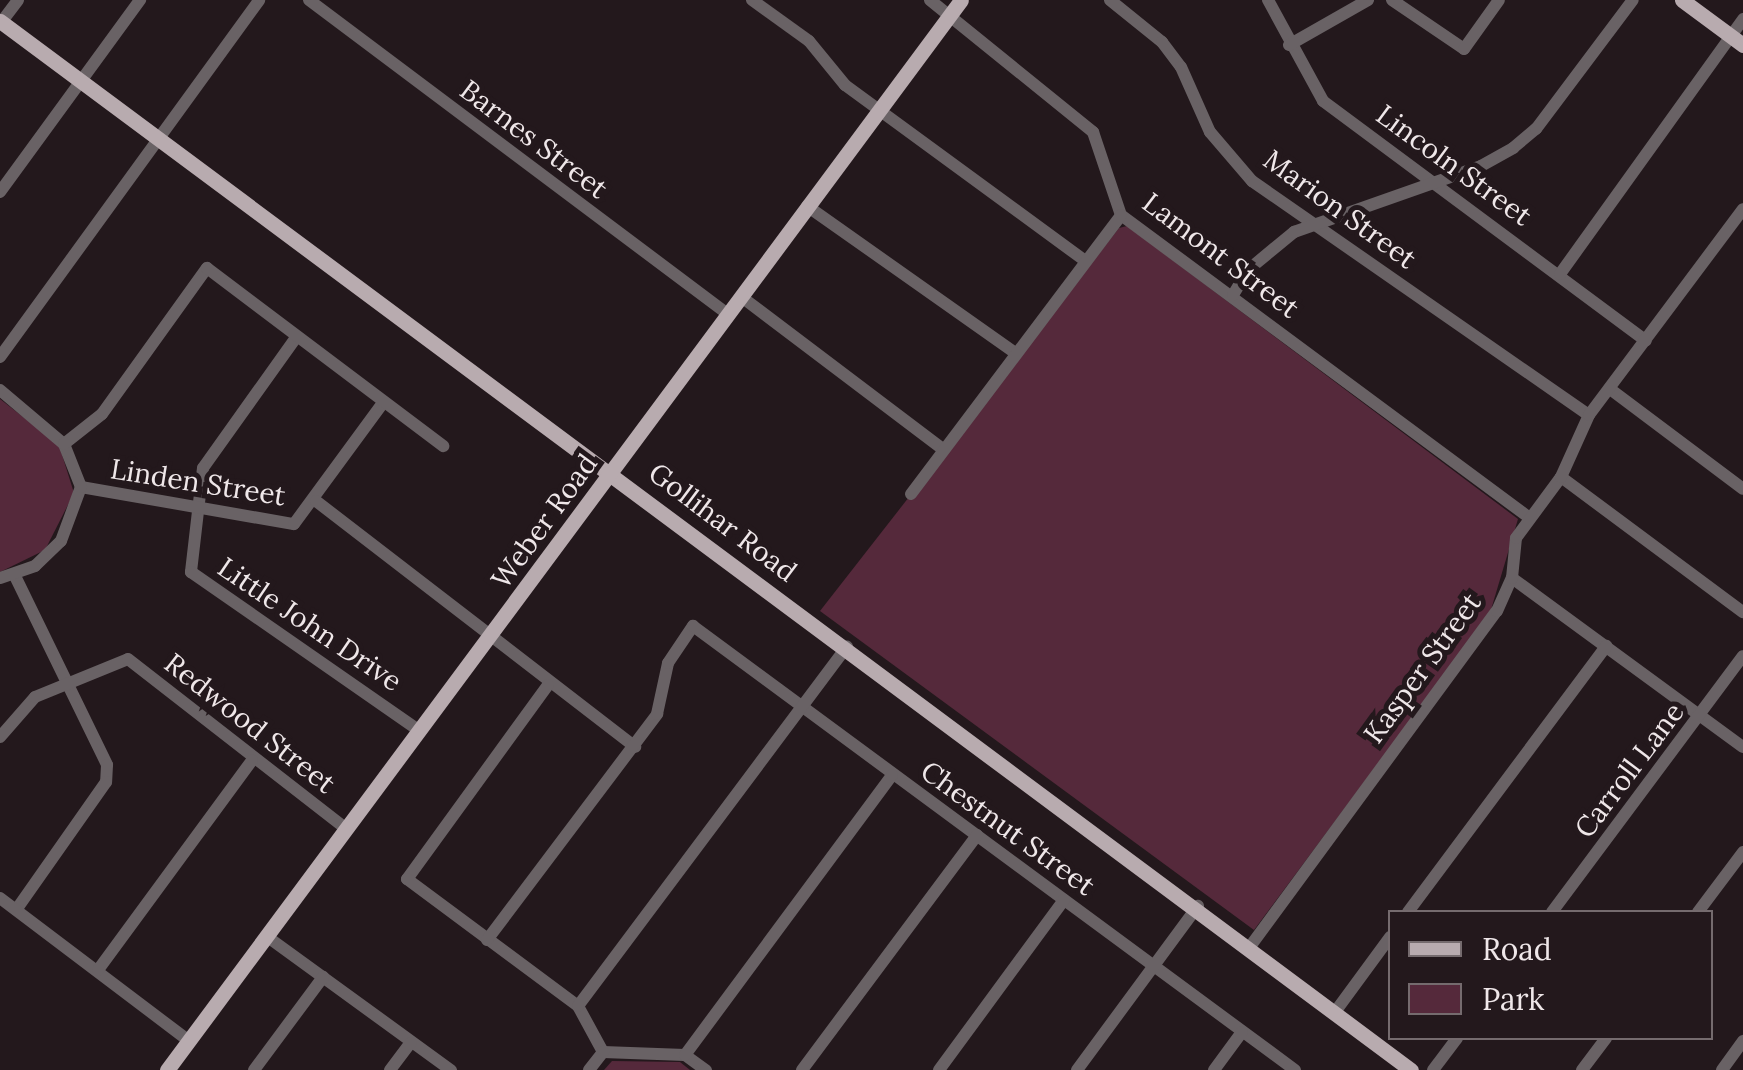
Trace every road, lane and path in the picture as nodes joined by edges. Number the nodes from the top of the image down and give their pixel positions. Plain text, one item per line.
1 (18, 0) edge
2 (140, 0) edge
3 (259, 0) edge
4 (310, 0) edge
5 (752, 0) edge
6 (930, 0) edge
7 (961, 0) edge
8 (1110, 0) edge
9 (1268, 0) edge
10 (1368, 0) edge
11 (1392, 0) edge
12 (1500, 0) edge
13 (1633, 0) edge
14 (1682, 0) edge
15 (950, 15) junction
16 (1743, 19) edge
17 (0, 22) edge
18 (1737, 40) edge
19 (1289, 45) junction
20 (81, 81) junction
21 (880, 108) junction
22 (158, 142) junction
23 (1436, 182) junction
24 (0, 192) edge
25 (807, 206) junction
26 (1743, 208) edge
27 (1121, 215) junction
28 (1318, 226) junction
29 (1083, 258) junction
30 (1560, 274) junction
31 (1233, 295) junction
32 (743, 298) junction
33 (730, 316) junction
34 (295, 339) junction
35 (1646, 341) junction
36 (1014, 352) junction
37 (0, 357) edge
38 (1610, 389) junction
39 (0, 390) edge
40 (382, 404) junction
41 (1589, 415) junction
42 (64, 444) junction
43 (443, 446) dead end
44 (943, 449) junction
45 (610, 470) junction
46 (1561, 477) junction
47 (80, 487) junction
48 (1743, 489) edge
49 (911, 494) dead end
50 (316, 501) junction
51 (200, 509) junction
52 (1527, 516) junction
53 (7, 577) edge
54 (1512, 578) junction
55 (1743, 612) edge
56 (492, 636) junction
57 (847, 646) junction
58 (1606, 646) junction
59 (1743, 656) edge
60 (68, 684) junction
61 (548, 684) junction
62 (801, 706) junction
63 (1701, 716) junction
64 (420, 731) junction
65 (0, 737) edge
66 (635, 746) junction
67 (1743, 747) edge
68 (252, 760) junction
69 (892, 775) junction
70 (346, 828) junction
71 (977, 835) junction
72 (1743, 852) edge
73 (0, 898) edge
74 (1064, 900) junction
75 (1198, 906) junction
76 (16, 910) junction
77 (1409, 910) edge
78 (1554, 910) edge
79 (1700, 910) edge
80 (269, 938) junction
81 (1388, 939) edge
82 (487, 940) junction
83 (1249, 948) junction
84 (1154, 966) junction
85 (98, 970) junction
86 (322, 977) junction
87 (578, 1006) junction
88 (1335, 1012) junction
89 (1242, 1032) junction
90 (188, 1040) junction
91 (1456, 1040) edge
92 (1604, 1040) edge
93 (1743, 1041) edge
94 (410, 1043) junction
95 (603, 1052) junction
96 (685, 1054) junction
97 (167, 1070) edge
98 (254, 1070) edge
99 (390, 1070) edge
100 (451, 1070) edge
101 (589, 1070) edge
102 (706, 1070) edge
103 (802, 1070) edge
104 (940, 1070) edge
105 (1077, 1070) edge
106 (1214, 1070) edge
107 (1295, 1070) edge
108 (1411, 1070) edge
109 (1433, 1070) edge
110 (1582, 1070) edge
111 (1722, 1070) edge

1 - 17 street
2 - 20 street
3 - 22 street
4 - 33 street, Barnes Street
5 - 21 street
6 - 15 street, Lamont Street
7 - 15 main road, Weber Road
8 - 28 street, Marion Street
9 - 19 street, Lincoln Street
10 - 19 street
11 - 12 street
13 - 23 street
14 - 18 main road
15 - 21 main road, Weber Road
15 - 27 street, Lamont Street
16 - 18 street
17 - 20 main road, Gollihar Road
18 - 30 street
19 - 23 street, Lincoln Street
20 - 22 main road, Gollihar Road
20 - 24 street
21 - 25 main road, Weber Road
21 - 29 street
22 - 37 street
22 - 45 main road, Gollihar Road
23 - 28 street
23 - 30 street, Lincoln Street
25 - 32 main road, Weber Road
25 - 36 street
26 - 35 street, Kasper Street
27 - 29 street
27 - 31 street, Lamont Street
28 - 31 street
28 - 41 street, Marion Street
29 - 36 street
30 - 35 street, Lincoln Street
31 - 52 street, Lamont Street
32 - 33 main road, Weber Road
32 - 44 street
33 - 45 main road, Weber Road
34 - 40 street
34 - 42 street
34 - 51 street, Little John Drive
35 - 38 street, Kasper Street
36 - 44 street
38 - 41 street, Kasper Street
38 - 48 street
39 - 42 street
40 - 43 street
40 - 50 street
41 - 46 street, Kasper Street
42 - 47 street
44 - 49 street
45 - 56 main road, Weber Road
45 - 57 main road, Gollihar Road
46 - 52 street, Kasper Street
46 - 55 street
47 - 51 street, Linden Street
47 - 53 street
50 - 51 street, Linden Street
50 - 56 street, Linden Street
51 - 64 street, Little John Drive
52 - 54 street, Kasper Street
53 - 60 street
54 - 58 street
54 - 83 street, Kasper Street
56 - 61 street, Linden Street
56 - 64 main road, Weber Road
57 - 62 street
57 - 75 main road, Gollihar Road
58 - 63 street
58 - 77 street
59 - 63 street, Carroll Lane
60 - 65 street
60 - 68 street, Redwood Street
60 - 76 street
61 - 66 street, Linden Street
61 - 82 street
62 - 66 street, Chestnut Street
62 - 69 street, Chestnut Street
62 - 87 street
63 - 67 street
63 - 78 street, Carroll Lane
64 - 70 main road, Weber Road
66 - 82 street
68 - 70 street, Redwood Street
68 - 85 street
69 - 71 street, Chestnut Street
69 - 96 street
70 - 80 main road, Weber Road
71 - 74 street, Chestnut Street
71 - 103 street
72 - 79 street
73 - 76 street
74 - 84 street, Chestnut Street
74 - 104 street
75 - 83 main road, Gollihar Road
75 - 84 street
76 - 85 street
80 - 86 street
80 - 90 main road, Weber Road
81 - 88 street
82 - 87 street
83 - 88 main road, Gollihar Road
84 - 89 street, Chestnut Street
84 - 105 street
85 - 90 street
86 - 94 street
86 - 98 street
87 - 95 street
88 - 108 main road, Gollihar Road
89 - 106 street
89 - 107 street, Chestnut Street
90 - 97 main road, Weber Road
91 - 109 street
92 - 110 street
93 - 111 street
94 - 99 street
94 - 100 street
95 - 96 street
95 - 101 street
96 - 102 street

